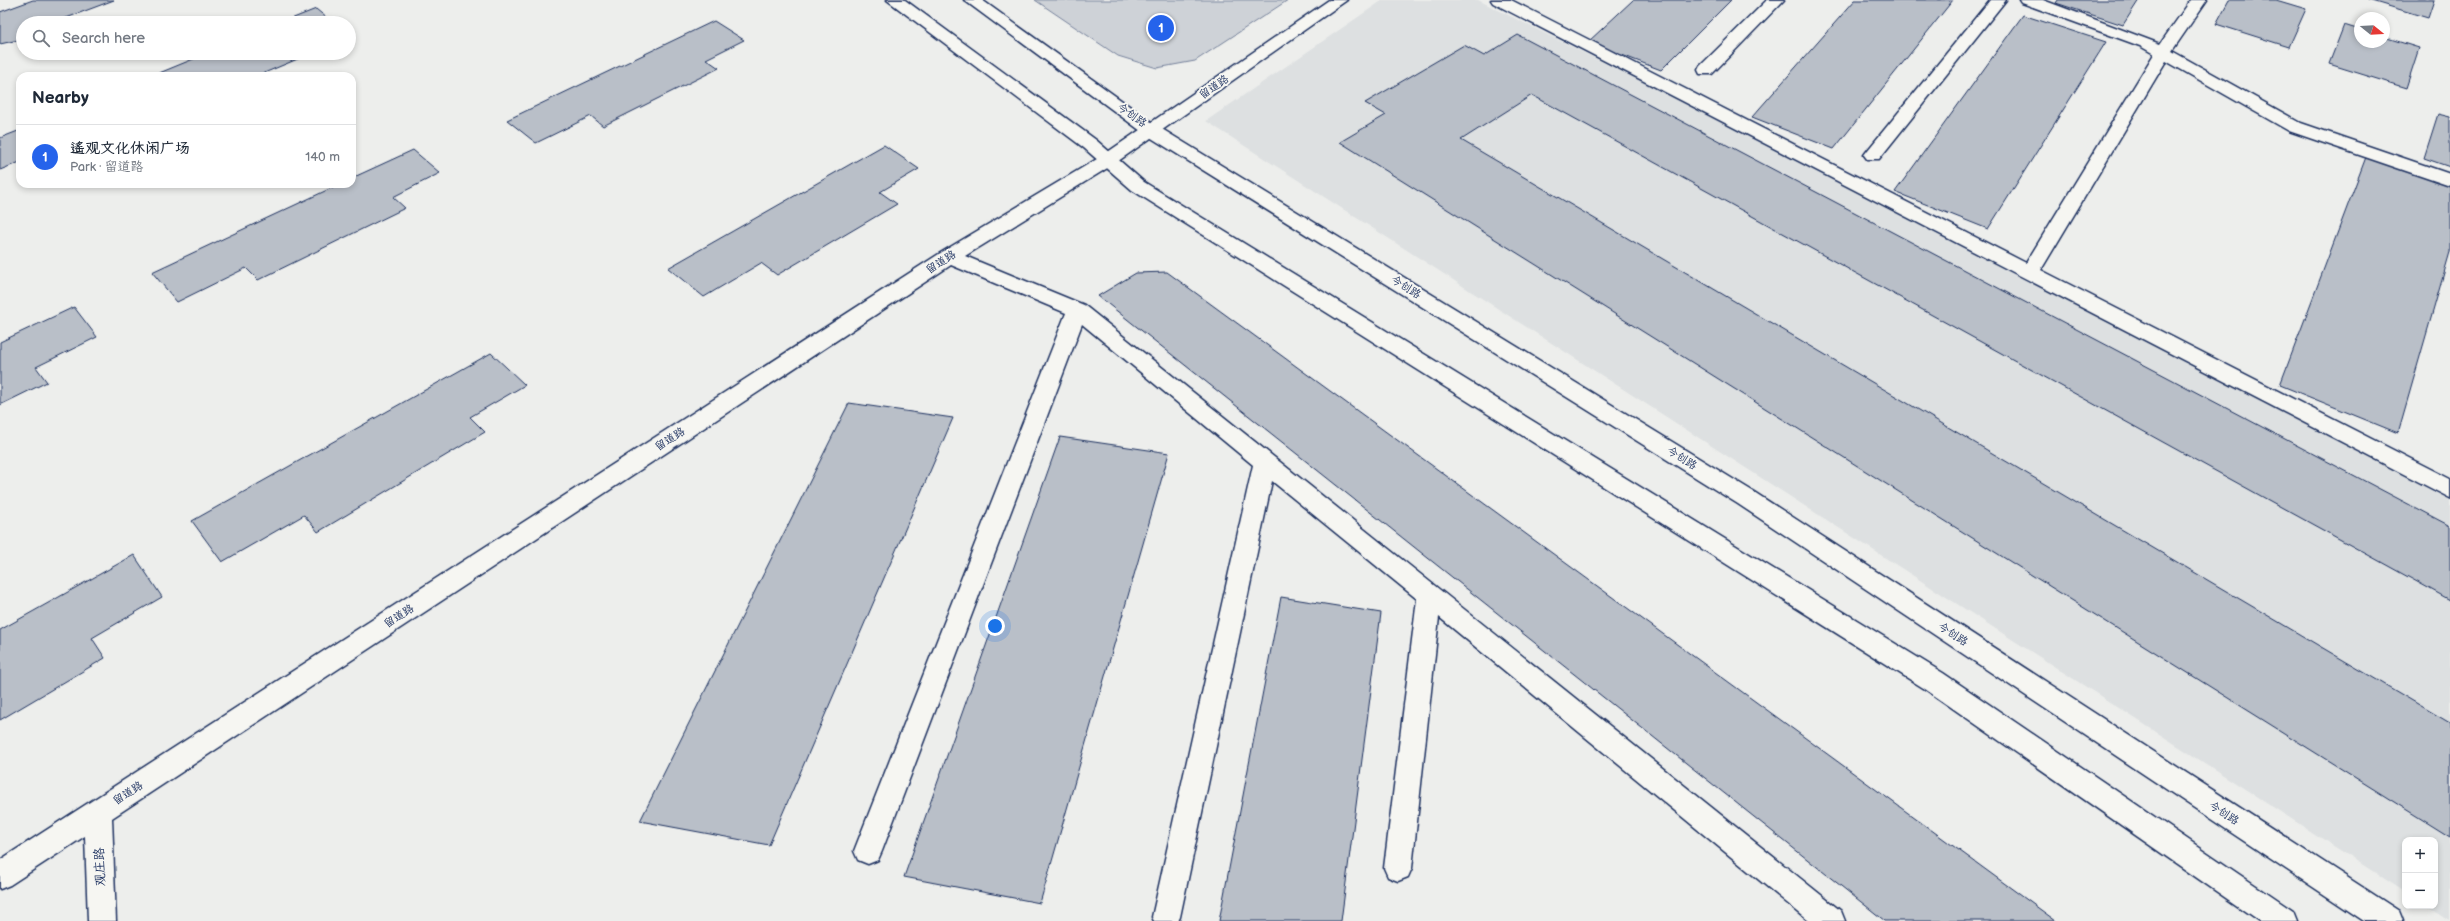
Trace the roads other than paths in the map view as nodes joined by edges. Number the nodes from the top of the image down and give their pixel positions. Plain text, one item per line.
1 (895, 0) edge
2 (972, 0) edge
3 (1339, 0) edge
4 (1499, 0) edge
5 (1776, 0) edge
6 (1998, 0) edge
7 (2028, 0) edge
8 (2199, 0) edge
9 (2163, 52) junction
10 (1706, 70) dead end
11 (1151, 130) junction
12 (1873, 155) dead end
13 (1108, 160) junction
14 (2450, 180) edge
15 (949, 257) junction
16 (2030, 273) junction
17 (1077, 310) junction
18 (1266, 463) junction
19 (2450, 489) edge
20 (1430, 596) junction
21 (98, 812) junction
22 (868, 852) dead end
23 (1398, 868) dead end
24 (0, 876) edge
25 (1166, 917) dead end
26 (102, 921) edge
27 (1831, 921) edge
28 (2283, 921) edge
29 (2389, 921) edge

1 - 13 main road
2 - 11 main road, 今创路
3 - 11 main road, 留道路
4 - 16 main road
5 - 10 main road
6 - 12 main road
7 - 9 main road
8 - 9 main road
9 - 14 main road
9 - 16 main road
11 - 13 main road, 留道路
11 - 29 main road, 今创路
13 - 15 main road, 留道路
13 - 28 main road
15 - 17 main road
15 - 21 main road, 留道路
16 - 19 main road
17 - 18 main road
17 - 22 main road
18 - 20 main road
18 - 25 main road
20 - 23 main road
20 - 27 main road
21 - 24 main road, 留道路
21 - 26 main road, 观庄路

